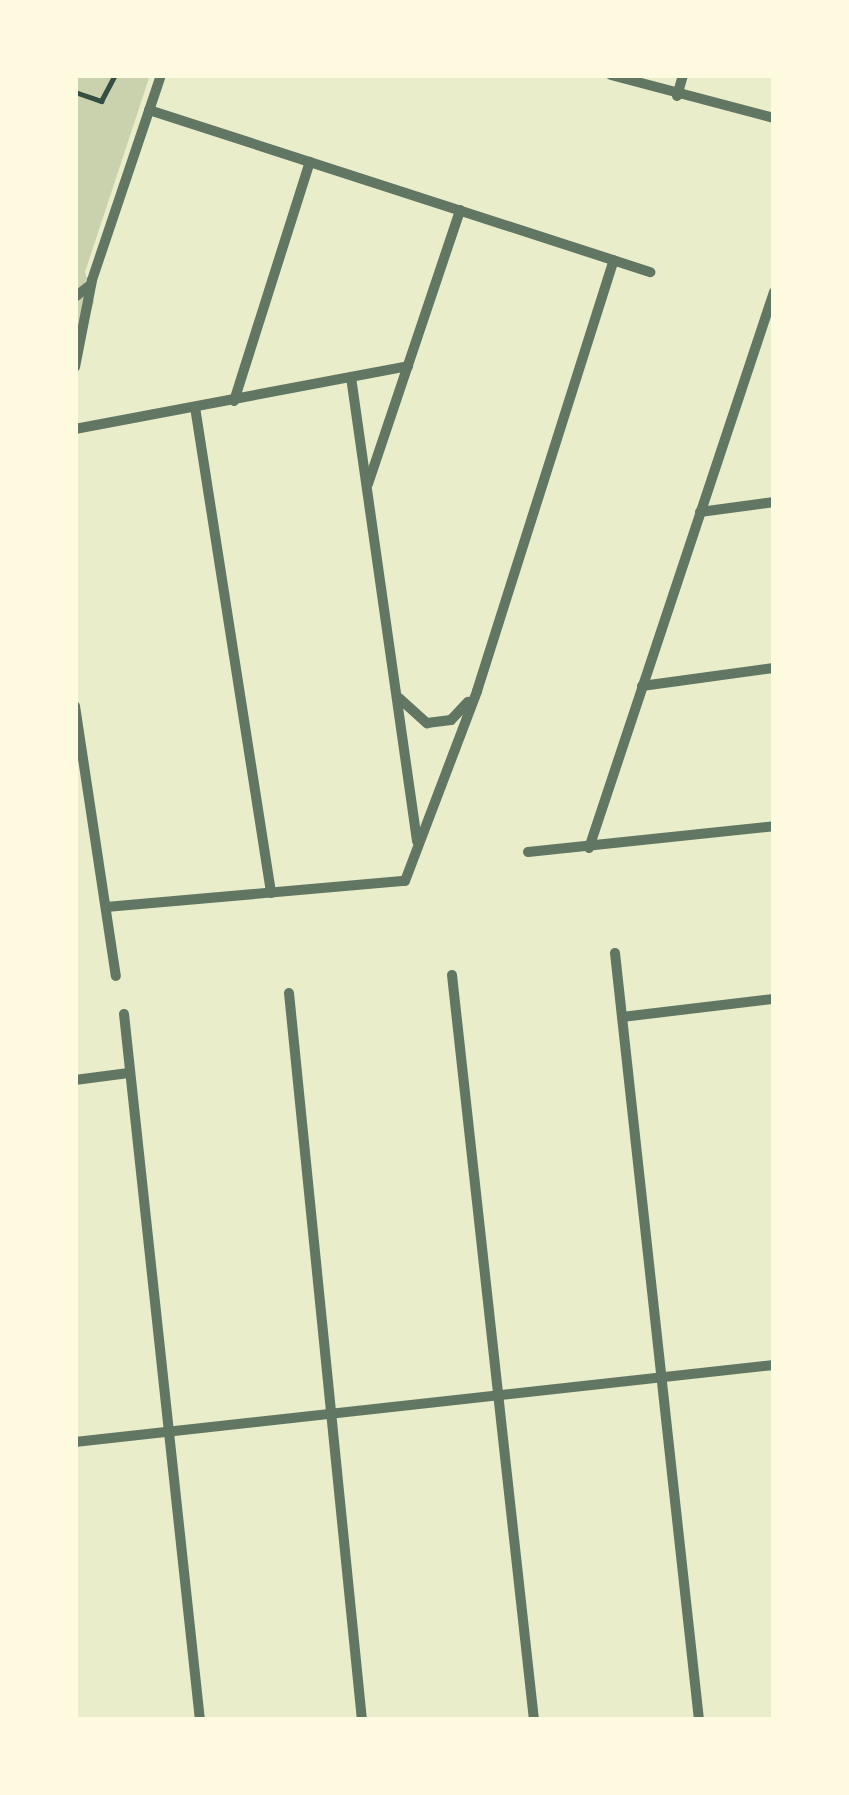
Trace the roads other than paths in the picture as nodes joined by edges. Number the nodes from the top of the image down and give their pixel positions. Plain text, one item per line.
1 (160, 75) edge
2 (611, 75) edge
3 (683, 75) edge
4 (677, 96) junction
5 (149, 110) junction
6 (774, 118) edge
7 (310, 162) junction
8 (460, 210) junction
9 (614, 260) junction
10 (650, 272) dead end
11 (92, 280) junction
12 (774, 292) edge
13 (75, 297) edge
14 (408, 366) junction
15 (75, 367) edge
16 (351, 377) junction
17 (234, 401) junction
18 (194, 408) junction
19 (75, 429) edge
20 (367, 488) junction
21 (774, 502) edge
22 (700, 512) junction
23 (774, 668) edge
24 (642, 686) junction
25 (477, 691) junction
26 (396, 693) junction
27 (75, 706) edge
28 (774, 826) edge
29 (417, 841) junction
30 (589, 848) junction
31 (528, 852) dead end
32 (272, 894) junction
33 (106, 907) junction
34 (614, 952) dead end
35 (452, 974) dead end
36 (116, 976) dead end
37 (289, 993) dead end
38 (774, 999) edge
39 (124, 1014) dead end
40 (622, 1017) junction
41 (129, 1073) junction
42 (75, 1080) edge
43 (774, 1365) edge
44 (661, 1378) junction
45 (498, 1396) junction
46 (331, 1414) junction
47 (169, 1432) junction
48 (75, 1442) edge
49 (200, 1720) edge
50 (362, 1720) edge
51 (534, 1720) edge
52 (699, 1720) edge

1 - 5 street
2 - 4 street
3 - 4 street
4 - 6 street
5 - 7 street
5 - 11 street
7 - 8 street
7 - 17 street
8 - 9 street
8 - 14 street
9 - 10 street
9 - 25 street
11 - 13 street
11 - 15 street
12 - 22 street
14 - 16 street
14 - 20 street
16 - 17 street
16 - 20 street
17 - 18 street
18 - 19 street
18 - 32 street
20 - 26 street
21 - 22 street
22 - 24 street
23 - 24 street
24 - 30 street
25 - 26 street
25 - 29 street
26 - 29 street
27 - 33 street
28 - 30 street
29 - 32 street
30 - 31 street
32 - 33 street
33 - 36 street
34 - 40 street
35 - 45 street
37 - 46 street
38 - 40 street
39 - 41 street
40 - 44 street
41 - 42 street
41 - 47 street
43 - 44 street
44 - 45 street
44 - 52 street
45 - 46 street
45 - 51 street
46 - 47 street
46 - 50 street
47 - 48 street
47 - 49 street

